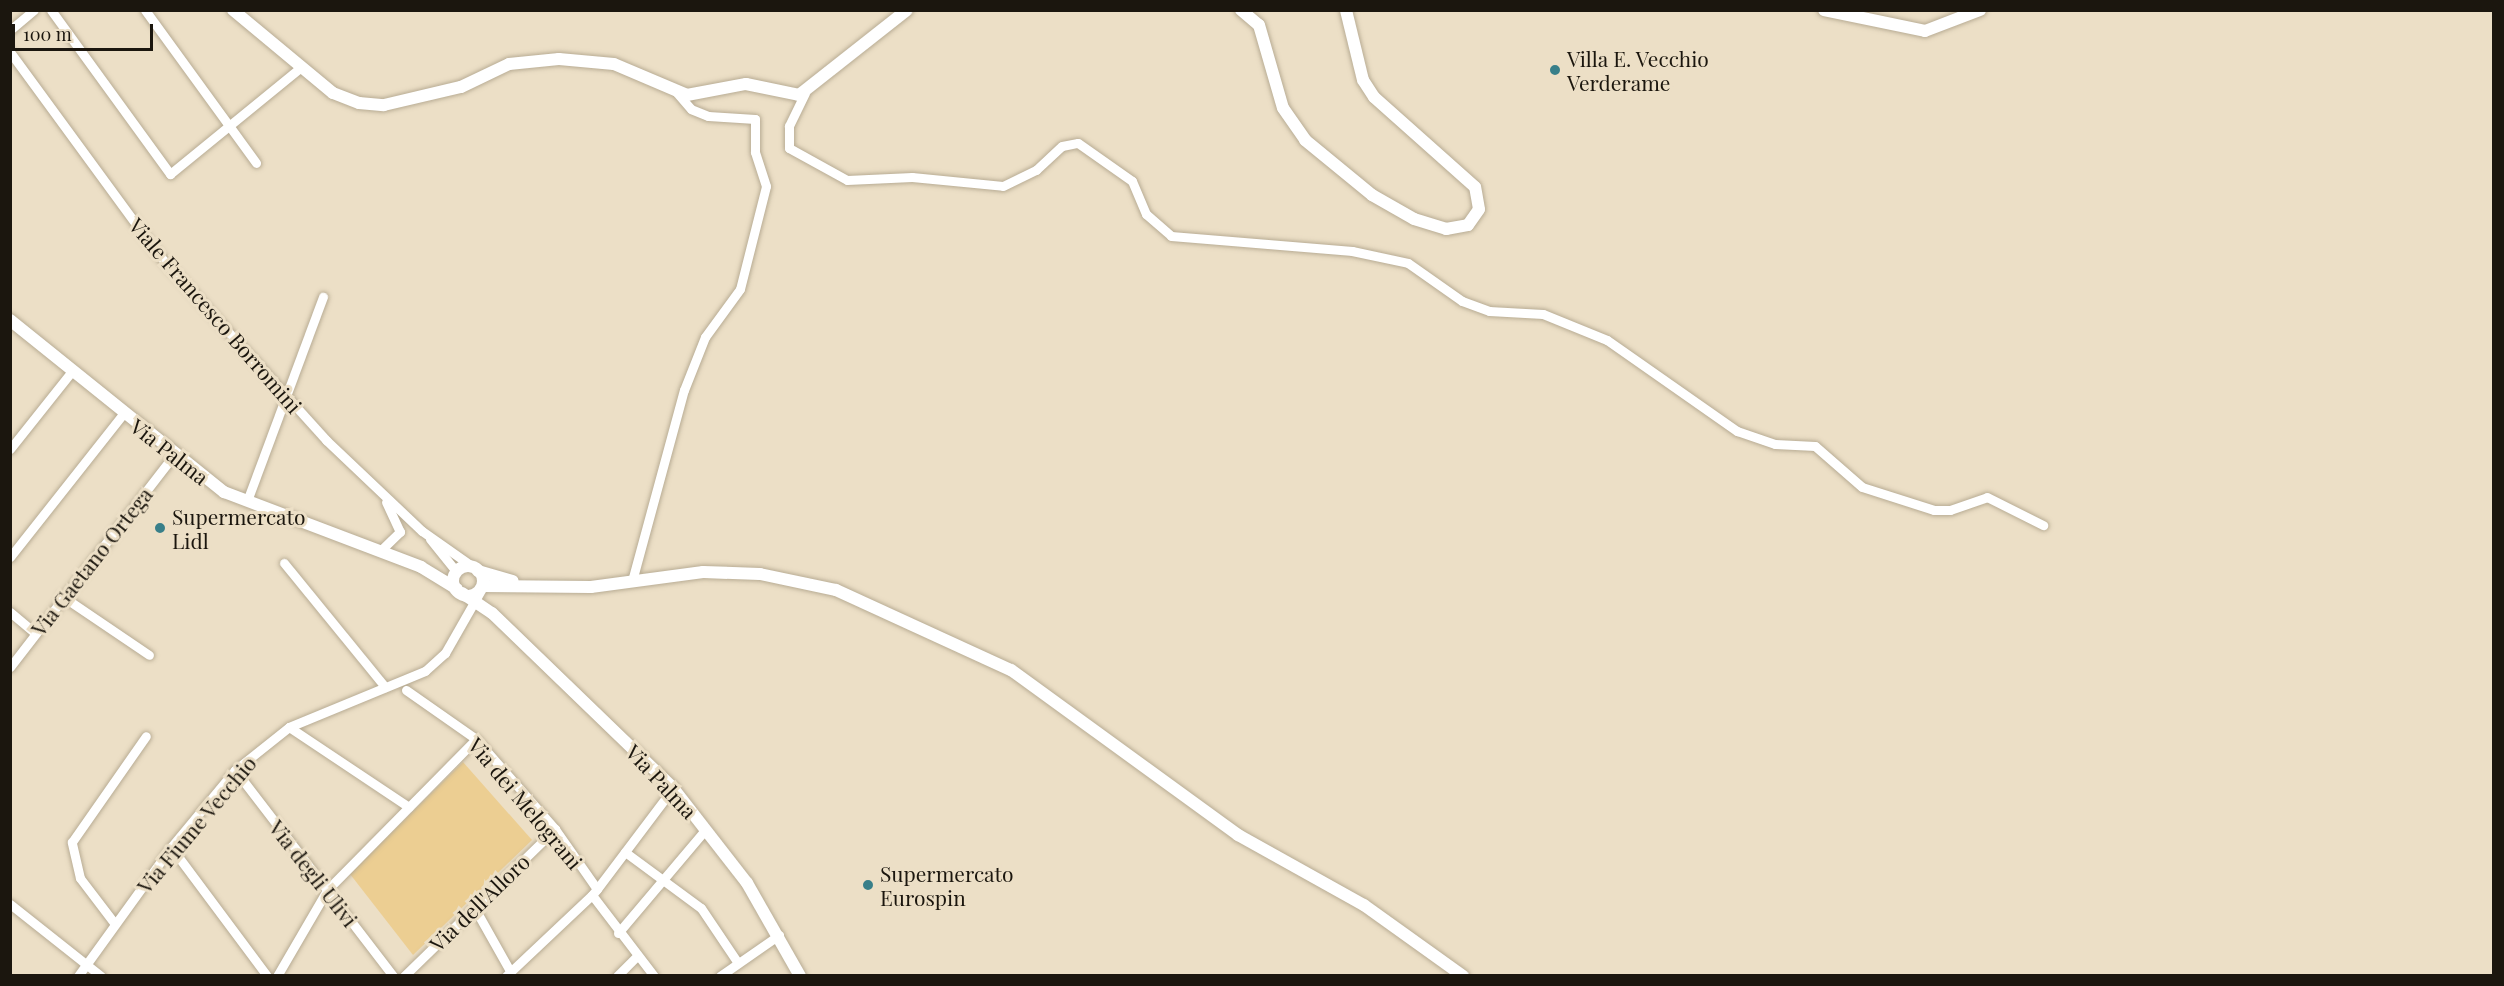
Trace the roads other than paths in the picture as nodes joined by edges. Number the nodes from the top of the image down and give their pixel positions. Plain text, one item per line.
1 (34, 10) edge
2 (51, 10) edge
3 (145, 10) edge
4 (233, 10) edge
5 (907, 10) edge
6 (1241, 10) edge
7 (1346, 10) edge
8 (1824, 10) edge
9 (1980, 10) edge
10 (10, 30) edge
11 (10, 52) edge
12 (296, 65) junction
13 (676, 92) junction
14 (805, 93) junction
15 (229, 126) junction
16 (256, 163) dead end
17 (323, 297) dead end
18 (10, 320) edge
19 (72, 371) junction
20 (286, 397) junction
21 (123, 414) junction
22 (10, 449) edge
23 (173, 456) junction
24 (382, 495) junction
25 (247, 501) junction
26 (2043, 525) dead end
27 (423, 531) junction
28 (380, 551) junction
29 (10, 557) edge
30 (284, 563) dead end
31 (421, 567) junction
32 (477, 570) junction
33 (455, 571) junction
34 (632, 581) junction
35 (525, 585) junction
36 (460, 592) junction
37 (481, 592) junction
38 (62, 596) junction
39 (10, 612) edge
40 (492, 613) junction
41 (464, 624) junction
42 (35, 633) junction
43 (149, 656) dead end
44 (10, 667) edge
45 (384, 687) junction
46 (406, 690) dead end
47 (289, 728) junction
48 (146, 736) dead end
49 (476, 739) junction
50 (236, 770) junction
51 (673, 788) junction
52 (409, 807) junction
53 (555, 829) junction
54 (706, 829) junction
55 (171, 847) junction
56 (625, 852) junction
57 (665, 881) junction
58 (327, 890) junction
59 (595, 892) junction
60 (10, 904) edge
61 (474, 907) junction
62 (115, 924) junction
63 (618, 933) junction
64 (779, 934) junction
65 (636, 957) junction
66 (88, 962) junction
67 (738, 963) junction
68 (508, 973) edge
69 (78, 975) edge
70 (101, 975) edge
71 (267, 975) edge
72 (277, 975) edge
73 (393, 975) edge
74 (404, 975) edge
75 (617, 975) edge
76 (654, 975) edge
77 (720, 975) edge
78 (800, 975) edge
79 (1463, 975) edge

1 - 10 street
2 - 15 street
3 - 15 street
4 - 12 street
5 - 14 street
6 - 7 street
8 - 9 street
11 - 20 street, Viale Francesco Borromini
12 - 13 street
12 - 15 street
13 - 14 street
13 - 34 street
14 - 26 street
15 - 16 street
17 - 20 street
18 - 19 street, Via Palma
19 - 21 street, Via Palma
19 - 22 street
20 - 24 street, Viale Francesco Borromini
20 - 25 street
21 - 23 street, Via Palma
21 - 29 street
23 - 25 street, Via Palma
23 - 38 street, Via Gaetano Ortega
24 - 27 street, Viale Francesco Borromini
24 - 28 street
25 - 28 street, Via Palma
27 - 32 street
27 - 33 street
28 - 31 street, Via Palma
30 - 45 street
31 - 33 street
31 - 36 street
32 - 33 street
32 - 35 street
32 - 37 street
33 - 36 street
34 - 35 street
34 - 79 street
35 - 37 street
36 - 37 street
36 - 41 street
37 - 40 street
37 - 40 street
37 - 41 street, Via Fiume Vecchio
38 - 42 street, Via Gaetano Ortega
38 - 43 street
39 - 42 street
40 - 41 street
40 - 51 street, Via Palma
41 - 45 street, Via Fiume Vecchio
42 - 44 street, Via Gaetano Ortega
45 - 47 street, Via Fiume Vecchio
46 - 49 street, Via dei Melograni
47 - 50 street, Via Fiume Vecchio
47 - 52 street
48 - 62 street
49 - 52 street
49 - 53 street, Via dei Melograni
50 - 55 street, Via Fiume Vecchio
50 - 58 street, Via degli Ulivi
51 - 54 street, Via Palma
51 - 56 street
52 - 58 street
53 - 59 street, Via dei Melograni
53 - 61 street, Via dell'Alloro
54 - 57 street
54 - 64 street, Via Palma
55 - 62 street, Via Fiume Vecchio
55 - 71 street
56 - 57 street
56 - 59 street
57 - 63 street
57 - 67 street
58 - 72 street
58 - 73 street, Via degli Ulivi
59 - 63 street, Via dei Melograni
59 - 68 street
60 - 66 street
61 - 68 street
61 - 74 street, Via dell'Alloro
62 - 66 street, Via Fiume Vecchio
63 - 65 street, Via dei Melograni
64 - 67 street
64 - 78 street, Via Palma
65 - 75 street
65 - 76 street, Via dei Melograni
66 - 69 street, Via Fiume Vecchio
66 - 70 street
67 - 77 street

